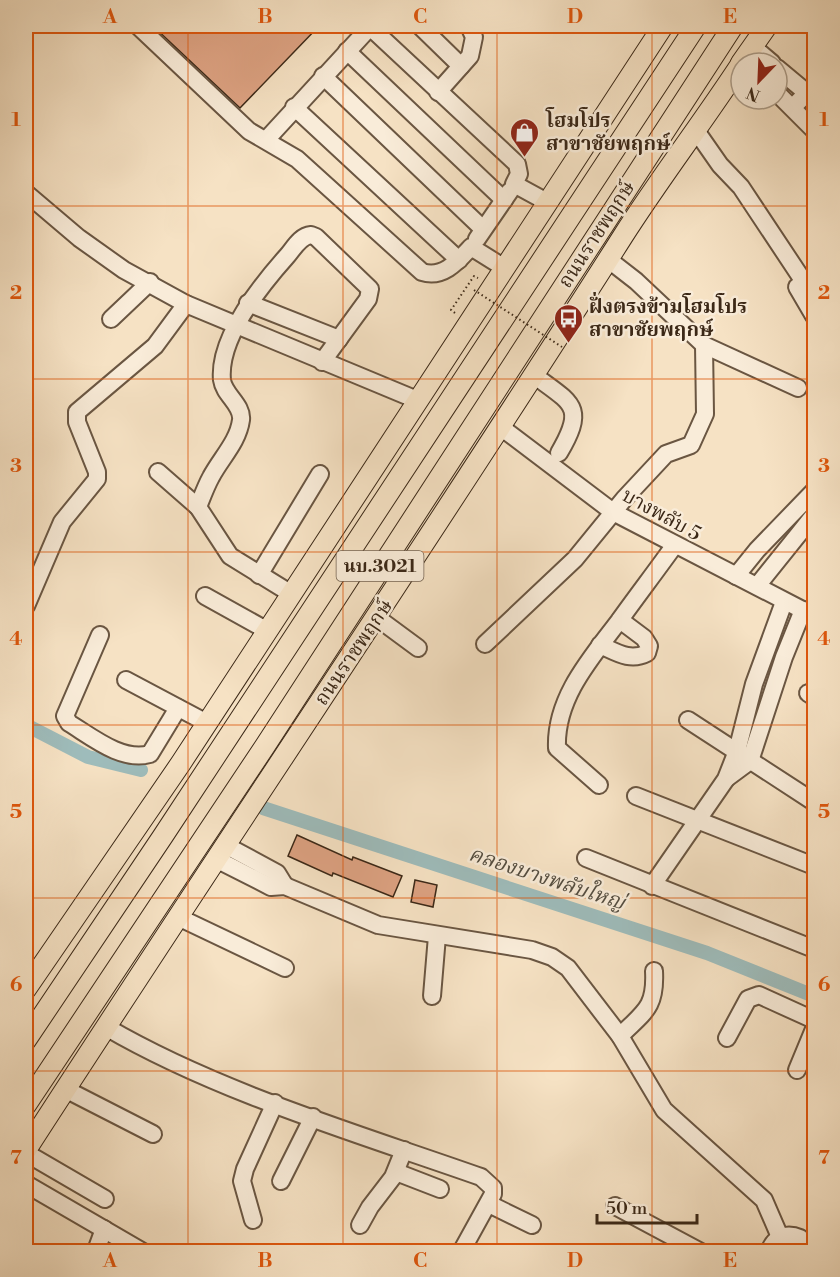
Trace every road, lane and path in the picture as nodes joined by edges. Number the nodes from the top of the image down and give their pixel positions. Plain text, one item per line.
1 (138, 26) edge
2 (371, 26) edge
3 (420, 26) edge
4 (469, 26) edge
5 (663, 26) edge
6 (696, 26) edge
7 (733, 26) edge
8 (766, 26) edge
9 (753, 46) junction
10 (347, 51) junction
11 (749, 51) edge
12 (759, 51) edge
13 (461, 66) junction
14 (323, 76) junction
15 (789, 77) edge
16 (729, 82) edge
17 (438, 92) junction
18 (811, 94) edge
19 (789, 104) edge
20 (294, 106) junction
21 (793, 107) junction
22 (814, 130) edge
23 (697, 132) junction
24 (266, 140) junction
25 (514, 184) junction
26 (26, 193) edge
27 (504, 200) junction
28 (547, 202) junction
29 (483, 230) junction
30 (624, 234) junction
31 (471, 247) junction
32 (459, 260) junction
33 (609, 260) junction
34 (503, 267) junction
35 (150, 282) junction
36 (810, 291) edge
37 (248, 303) junction
38 (186, 304) junction
39 (451, 310) dead end
40 (814, 316) edge
41 (111, 319) dead end
42 (237, 326) junction
43 (339, 339) junction
44 (704, 345) junction
45 (562, 347) dead end
46 (322, 362) junction
47 (506, 370) junction
48 (535, 376) junction
49 (798, 388) dead end
50 (417, 400) junction
51 (502, 428) junction
52 (559, 453) dead end
53 (158, 472) dead end
54 (320, 474) dead end
55 (814, 490) edge
56 (198, 507) junction
57 (613, 512) junction
58 (814, 515) edge
59 (674, 546) junction
60 (259, 574) junction
61 (736, 576) junction
62 (757, 586) junction
63 (290, 593) junction
64 (206, 596) dead end
65 (784, 602) junction
66 (26, 606) edge
67 (809, 613) edge
68 (376, 617) junction
69 (620, 620) junction
70 (266, 630) junction
71 (100, 635) dead end
72 (485, 644) dead end
73 (600, 645) junction
74 (418, 648) dead end
75 (761, 668) junction
76 (779, 672) junction
77 (126, 681) dead end
78 (178, 708) junction
79 (210, 718) junction
80 (688, 720) dead end
81 (264, 746) junction
82 (744, 756) junction
83 (599, 785) dead end
84 (636, 796) dead end
85 (814, 802) edge
86 (698, 823) junction
87 (163, 836) junction
88 (224, 846) junction
89 (586, 858) dead end
90 (814, 866) edge
91 (652, 886) junction
92 (178, 917) junction
93 (437, 936) junction
94 (814, 949) edge
95 (285, 968) dead end
96 (654, 971) dead end
97 (26, 989) edge
98 (432, 996) dead end
99 (814, 1020) edge
100 (106, 1027) junction
101 (814, 1029) edge
102 (620, 1036) junction
103 (727, 1038) dead end
104 (26, 1040) edge
105 (797, 1070) dead end
106 (65, 1089) junction
107 (275, 1103) junction
108 (26, 1105) edge
109 (313, 1117) junction
110 (153, 1134) dead end
111 (404, 1150) junction
112 (26, 1152) edge
113 (396, 1172) junction
114 (280, 1181) dead end
115 (26, 1184) edge
116 (440, 1189) dead end
117 (105, 1199) dead end
118 (489, 1204) junction
119 (615, 1206) dead end
120 (253, 1220) dead end
121 (360, 1225) dead end
122 (532, 1225) dead end
123 (104, 1229) junction
124 (780, 1237) junction
125 (97, 1248) dead end
126 (135, 1249) edge
127 (461, 1251) edge
128 (701, 1251) edge
129 (769, 1251) edge
130 (810, 1251) edge

1 - 24 street
2 - 10 street
2 - 17 street
3 - 13 street
4 - 13 street
5 - 28 main road, นบ.3021
6 - 87 main road, ถนนราชพฤกษ์ / นบ.3021
7 - 47 main road, ถนนราชพฤกษ์ / นบ.3021
8 - 9 main road, ถนนราชพฤกษ์ / นบ.3021
9 - 11 main road, ถนนราชพฤกษ์ / นบ.3021
9 - 12 street
10 - 14 street
10 - 27 street
13 - 17 street
14 - 20 street
14 - 29 street
15 - 18 street
16 - 23 main road, ถนนราชพฤกษ์ / นบ.3021
17 - 25 street
18 - 21 street
19 - 21 street
20 - 24 street
20 - 32 street
21 - 22 street
23 - 30 main road, ถนนราชพฤกษ์ / นบ.3021
23 - 36 street
24 - 32 street
25 - 27 street
25 - 28 street
26 - 35 street
27 - 29 street
28 - 34 main road, นบ.3021
29 - 31 street
30 - 33 main road, ถนนราชพฤกษ์ / นบ.3021
30 - 47 main road
31 - 32 street
31 - 34 street
33 - 44 street
33 - 48 main road, ถนนราชพฤกษ์ / นบ.3021
34 - 50 main road, นบ.3021
35 - 38 street
35 - 41 street
36 - 40 street
37 - 42 street
37 - 43 street
37 - 43 street
38 - 42 street
38 - 66 street
39 - 45 path, bridge
42 - 46 street
42 - 56 street
43 - 46 street
44 - 49 street
44 - 57 street
46 - 50 street
47 - 81 main road, ถนนราชพฤกษ์ / นบ.3021
48 - 51 main road, ถนนราชพฤกษ์ / นบ.3021
48 - 52 street
50 - 63 main road, นบ.3021
51 - 57 street, บางพลับ 5
51 - 68 main road, ถนนราชพฤกษ์ / นบ.3021
53 - 56 street
54 - 60 street
55 - 61 street
56 - 60 street
57 - 59 street, บางพลับ 5
57 - 72 street
58 - 62 street
59 - 61 street, บางพลับ 5
59 - 69 street
60 - 63 street
61 - 62 street, บางพลับ 5
62 - 65 street, บางพลับ 5
63 - 70 main road, นบ.3021
64 - 70 street
65 - 67 street, บางพลับ 5
65 - 75 street
67 - 76 street
68 - 74 street
68 - 88 main road, ถนนราชพฤกษ์ / นบ.3021
69 - 73 street
69 - 73 street
70 - 79 main road, นบ.3021
71 - 78 street
73 - 83 street
75 - 76 street
75 - 82 street
76 - 82 street
77 - 78 street
78 - 79 street
79 - 87 main road
79 - 97 main road, นบ.3021
80 - 82 street
81 - 88 main road
81 - 108 main road, ถนนราชพฤกษ์ / นบ.3021
82 - 85 street
82 - 86 street
84 - 86 street
86 - 90 street
86 - 91 street
87 - 104 main road, ถนนราชพฤกษ์ / นบ.3021
88 - 92 main road, ถนนราชพฤกษ์ / นบ.3021
88 - 93 street
89 - 91 street
91 - 94 street
92 - 95 street
92 - 100 main road, ถนนราชพฤกษ์ / นบ.3021
93 - 98 street
93 - 102 street
96 - 102 street
99 - 103 street
100 - 106 main road, ถนนราชพฤกษ์ / นบ.3021
100 - 107 street
101 - 105 street
102 - 124 street
106 - 110 street
106 - 112 main road, ถนนราชพฤกษ์ / นบ.3021
107 - 109 street
107 - 120 street
109 - 111 street
109 - 114 street
111 - 113 street
111 - 118 street
112 - 117 street
113 - 116 street
113 - 121 street
115 - 123 street
118 - 122 street
118 - 127 street
119 - 128 street
123 - 125 street
123 - 126 street
124 - 129 street
124 - 130 street

